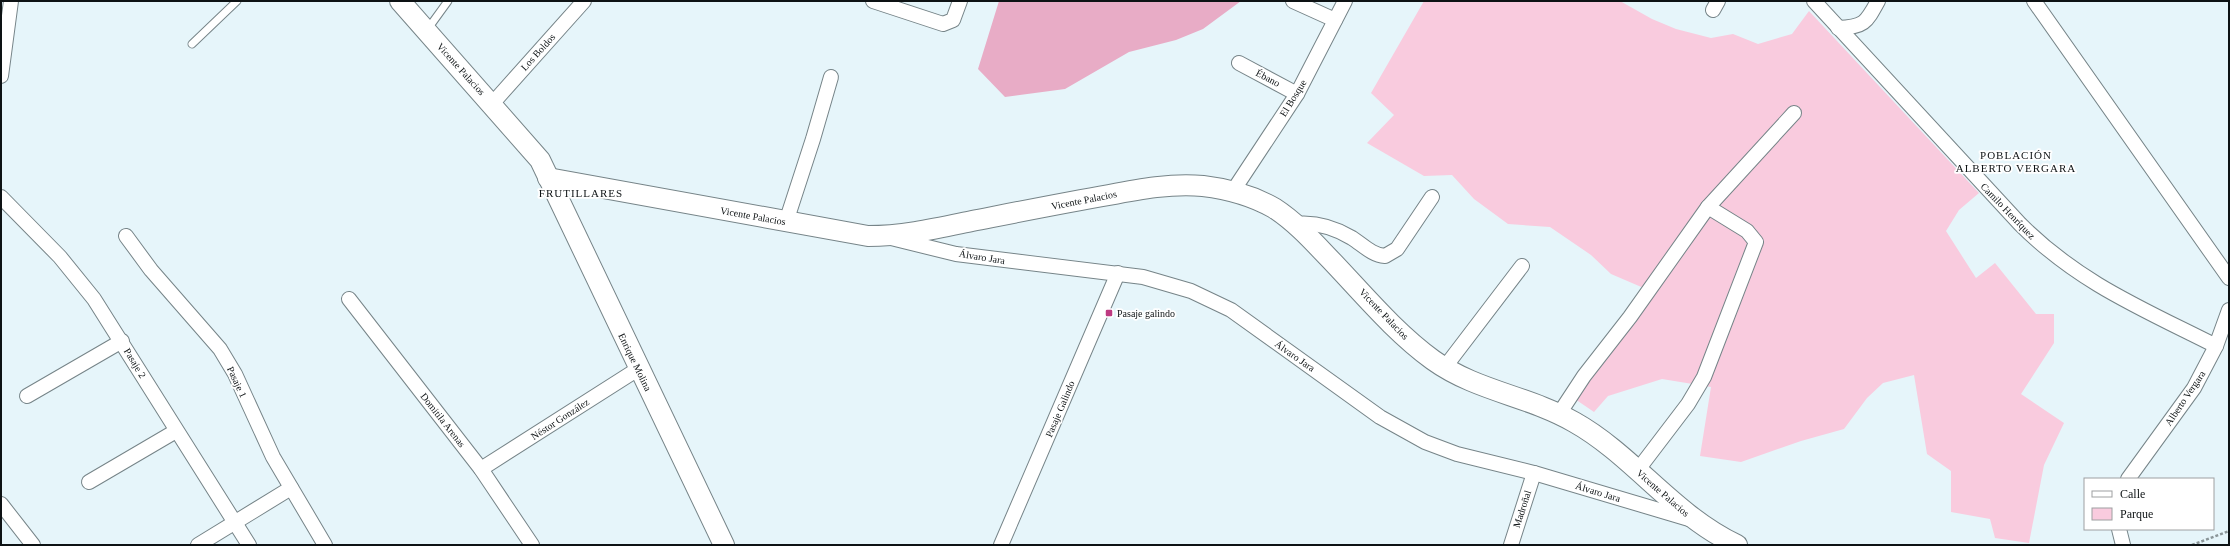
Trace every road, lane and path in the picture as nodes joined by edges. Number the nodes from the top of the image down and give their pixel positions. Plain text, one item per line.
1 (11, 1) edge
2 (237, 1) edge
3 (400, 1) edge
4 (448, 1) edge
5 (584, 1) edge
6 (873, 1) edge
7 (960, 1) edge
8 (1293, 1) edge
9 (1345, 1) edge
10 (1814, 1) edge
11 (1878, 1) edge
12 (2034, 1) edge
13 (1335, 20) junction
14 (1838, 28) junction
15 (427, 30) junction
16 (192, 44) dead end
17 (1239, 63) dead end
18 (1, 76) edge
19 (831, 77) dead end
20 (1297, 94) junction
21 (492, 104) junction
22 (1794, 113) dead end
23 (548, 178) junction
24 (1233, 191) junction
25 (1, 197) edge
26 (1432, 197) dead end
27 (1708, 207) junction
28 (786, 222) junction
29 (1296, 224) junction
30 (126, 236) dead end
31 (883, 236) junction
32 (1522, 266) dead end
33 (1118, 273) junction
34 (2229, 278) edge
35 (349, 299) dead end
36 (2229, 313) edge
37 (122, 341) junction
38 (2216, 346) junction
39 (1444, 367) junction
40 (638, 369) junction
41 (27, 396) dead end
42 (1559, 414) junction
43 (176, 431) junction
44 (481, 469) junction
45 (1637, 472) junction
46 (1534, 473) junction
47 (2129, 478) edge
48 (90, 482) dead end
49 (291, 488) junction
50 (1, 504) edge
51 (1695, 520) junction
52 (234, 523) junction
53 (2119, 530) edge
54 (2229, 531) edge
55 (33, 545) edge
56 (198, 545) edge
57 (248, 545) edge
58 (325, 545) edge
59 (532, 545) edge
60 (724, 545) edge
61 (1002, 545) edge
62 (1511, 545) edge
63 (1737, 545) edge
64 (2123, 545) edge
65 (2192, 545) edge

1 - 18 street
2 - 16 lane
3 - 15 main road, Vicente Palacios
4 - 15 lane
5 - 21 street, Los Boldos
6 - 7 street
8 - 13 street
9 - 13 street, El Bosque
10 - 14 street, Camilo Henríquez
11 - 14 street
12 - 34 street
13 - 20 street, El Bosque
14 - 38 street, Camilo Henríquez
15 - 21 main road, Vicente Palacios
17 - 20 street, Ébano
19 - 28 street
20 - 24 street, El Bosque
21 - 23 main road, Vicente Palacios
22 - 27 street
23 - 28 main road, Vicente Palacios
23 - 40 main road, Enrique Molina
24 - 29 main road, Vicente Palacios
24 - 31 main road, Vicente Palacios
25 - 37 street, Pasaje 2
26 - 29 street
27 - 42 street
27 - 45 street
28 - 31 main road, Vicente Palacios
29 - 39 main road, Vicente Palacios
30 - 49 street, Pasaje 1
31 - 33 street, Álvaro Jara
32 - 39 street
33 - 46 street, Álvaro Jara
33 - 61 street, Pasaje Galindo
35 - 44 street, Domitila Arenas
36 - 38 street, Alberto Vergara
37 - 41 street
37 - 43 street, Pasaje 2
38 - 47 street, Alberto Vergara
39 - 42 main road, Vicente Palacios
40 - 44 street, Néstor González
40 - 60 main road, Enrique Molina
42 - 45 main road, Vicente Palacios
43 - 48 street
43 - 52 street, Pasaje 2
44 - 59 street, Domitila Arenas
45 - 51 main road, Vicente Palacios
46 - 51 street, Álvaro Jara
46 - 62 street, Madroñal
49 - 52 street
49 - 58 street, Pasaje 1
50 - 55 street
51 - 63 main road, Vicente Palacios
52 - 56 street
52 - 57 street, Pasaje 2
53 - 64 street
54 - 65 path

